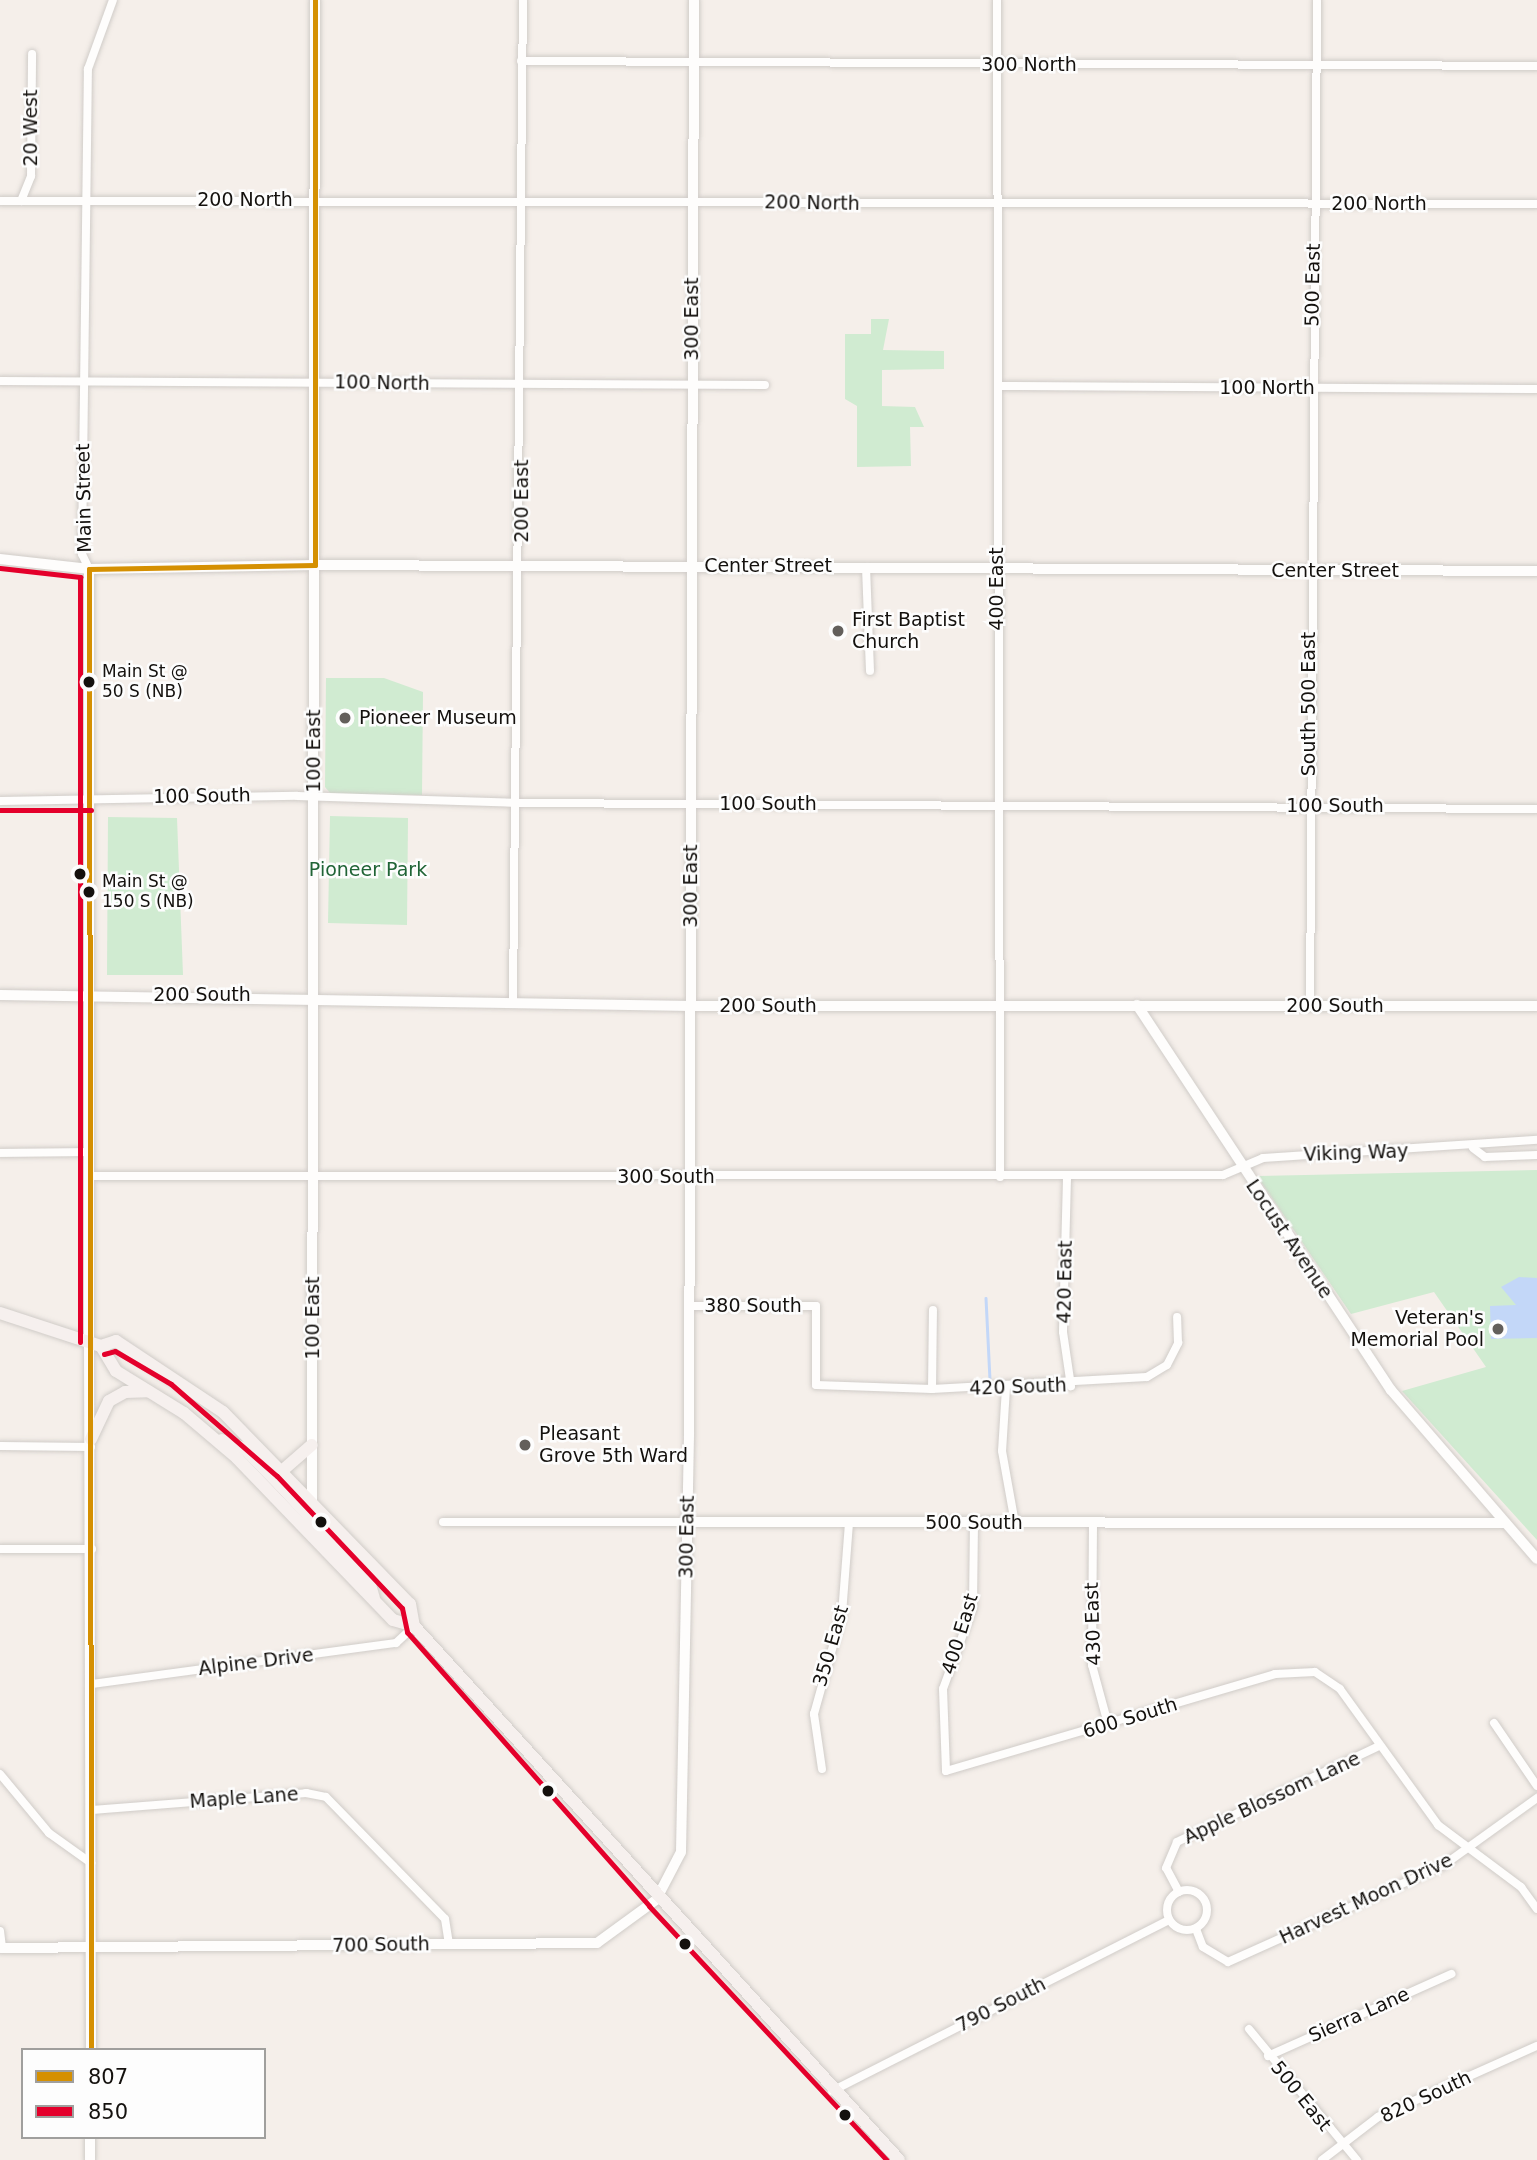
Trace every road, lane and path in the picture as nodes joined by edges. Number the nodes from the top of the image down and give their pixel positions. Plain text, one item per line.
1 (113, 0) edge
2 (315, 0) edge
3 (523, 0) edge
4 (694, 0) edge
5 (998, 0) edge
6 (1317, 0) edge
7 (32, 54) dead end
8 (522, 61) junction
9 (694, 63) junction
10 (996, 65) junction
11 (1314, 65) junction
12 (1537, 66) edge
13 (87, 200) junction
14 (316, 200) junction
15 (0, 201) edge
16 (21, 201) junction
17 (521, 202) junction
18 (693, 202) junction
19 (1314, 204) junction
20 (1537, 204) edge
21 (998, 205) junction
22 (0, 381) edge
23 (83, 381) junction
24 (315, 382) junction
25 (523, 384) junction
26 (692, 384) junction
27 (765, 385) dead end
28 (998, 386) junction
29 (1312, 388) junction
30 (1537, 389) edge
31 (0, 559) edge
32 (315, 565) junction
33 (522, 566) junction
34 (691, 567) junction
35 (866, 567) junction
36 (996, 568) junction
37 (89, 569) junction
38 (1309, 570) junction
39 (1537, 571) edge
40 (870, 671) dead end
41 (314, 800) junction
42 (0, 801) edge
43 (90, 801) junction
44 (517, 803) junction
45 (691, 804) junction
46 (1310, 805) junction
47 (996, 806) junction
48 (1537, 809) edge
49 (0, 995) edge
50 (88, 995) junction
51 (314, 996) junction
52 (513, 1002) junction
53 (1137, 1005) junction
54 (692, 1006) junction
55 (998, 1006) junction
56 (1310, 1006) junction
57 (1537, 1006) edge
58 (1537, 1140) edge
59 (1473, 1148) junction
60 (89, 1152) junction
61 (0, 1153) edge
62 (1537, 1155) edge
63 (1240, 1167) junction
64 (313, 1175) junction
65 (89, 1176) junction
66 (688, 1177) junction
67 (1000, 1177) junction
68 (1067, 1178) junction
69 (689, 1306) junction
70 (933, 1310) dead end
71 (0, 1313) edge
72 (1177, 1317) dead end
73 (95, 1344) junction
74 (816, 1385) joint
75 (1071, 1386) junction
76 (1006, 1388) junction
77 (932, 1389) junction
78 (154, 1392) junction
79 (215, 1438) junction
80 (91, 1443) junction
81 (312, 1445) junction
82 (0, 1446) edge
83 (283, 1470) junction
84 (308, 1506) junction
85 (443, 1522) dead end
86 (688, 1522) junction
87 (849, 1522) junction
88 (974, 1523) junction
89 (1015, 1523) junction
90 (1093, 1523) junction
91 (1504, 1523) junction
92 (0, 1549) edge
93 (92, 1549) junction
94 (1537, 1559) edge
95 (375, 1601) junction
96 (414, 1626) junction
97 (92, 1684) junction
98 (1494, 1723) dead end
99 (1108, 1724) junction
100 (1379, 1746) junction
101 (822, 1769) dead end
102 (946, 1771) joint
103 (0, 1774) edge
104 (1537, 1786) edge
105 (1537, 1798) edge
106 (92, 1810) junction
107 (1472, 1850) junction
108 (91, 1863) junction
109 (1179, 1892) junction
110 (656, 1900) junction
111 (1537, 1909) edge
112 (1169, 1920) junction
113 (1196, 1929) junction
114 (0, 1931) edge
115 (449, 1944) junction
116 (1, 1948) edge
117 (90, 1949) junction
118 (1451, 1973) dead end
119 (1249, 2029) dead end
120 (1537, 2046) edge
121 (91, 2048) edge
122 (1268, 2056) junction
123 (832, 2091) junction
124 (90, 2139) edge
125 (1342, 2146) junction
126 (90, 2160) edge
127 (898, 2160) edge
128 (1322, 2160) edge
129 (1357, 2160) edge

1 - 13 street, Main Street
2 - 14 main road, 100 East
3 - 8 street, 200 East
4 - 9 street, 300 East
5 - 10 street, 400 East
6 - 11 street, 500 East
7 - 16 street, 20 West
8 - 9 street, 300 North
8 - 17 street, 200 East
9 - 10 street, 300 North
9 - 18 street, 300 East
10 - 11 street, 300 North
10 - 21 street, 400 East
11 - 12 street, 300 North
11 - 19 street, 500 East
13 - 14 street, 200 North
13 - 16 street, 200 North
13 - 23 street, Main Street
14 - 17 street, 200 North
14 - 24 main road, 100 East
15 - 16 street, 200 North
17 - 18 street, 200 North
17 - 25 street, 200 East
18 - 21 street, 200 North
18 - 26 street, 300 East
19 - 20 street, 200 North
19 - 21 street, 200 North
19 - 29 street, 500 East
21 - 28 street, 400 East
22 - 23 street, 100 North
23 - 24 street, 100 North
23 - 37 street, Main Street
24 - 25 street, 100 North
24 - 32 main road, 100 East
25 - 26 street, 100 North
25 - 33 street, 200 East
26 - 27 street, 100 North
26 - 34 street, 300 East
28 - 29 street, 100 North
28 - 36 street, 400 East
29 - 30 street, 100 North
29 - 38 street, 500 East
31 - 37 main road, Center Street
32 - 33 street, Center Street
32 - 37 main road, Center Street
32 - 41 main road, 100 East
33 - 34 street, Center Street
33 - 44 street, 200 East
34 - 35 street, Center Street
34 - 45 street, 300 East
35 - 36 street, Center Street
35 - 40 street
36 - 38 street, Center Street
36 - 47 street, 400 East
37 - 43 street, Main Street
38 - 39 street, Center Street
38 - 46 street, South 500 East
41 - 43 street, 100 South
41 - 44 street, 100 South
41 - 51 main road, 100 East
42 - 43 street, 100 South
43 - 50 street, Main Street
44 - 45 street, 100 South
44 - 52 street, 200 East
45 - 47 street, 100 South
45 - 54 street, 300 East
46 - 47 street, 100 South
46 - 48 street, 100 South
46 - 56 street, South 500 East
47 - 55 street, 400 East
49 - 50 street, 200 South
50 - 51 street, 200 South
50 - 60 street, Main Street
51 - 52 street, 200 South
51 - 64 main road, 100 East
52 - 54 street, 200 South
53 - 55 street, 200 South
53 - 56 street, 200 South
53 - 63 street, Locust Avenue
54 - 55 street, 200 South
54 - 66 street, 300 East
55 - 67 street, 400 East
56 - 57 street, 200 South
58 - 59 street, Viking Way
59 - 62 street, Viking Way
59 - 63 street, Viking Way
60 - 61 street
60 - 65 street, Main Street
63 - 68 street, 300 South
63 - 91 street, Locust Avenue
64 - 65 street, 300 South
64 - 66 street, 300 South
64 - 81 main road, 100 East
65 - 73 street, Main Street
66 - 67 street, 300 South
66 - 69 street, 300 East
67 - 68 street, 300 South
68 - 75 street, 420 East
69 - 74 street, 380 South
69 - 86 street, 300 East
70 - 77 street
71 - 73 main road
72 - 75 street, 420 South
73 - 78 main road
73 - 80 main road, Main Street
73 - 83 main road
74 - 77 street, 420 South
75 - 76 street, 420 South
76 - 77 street, 420 South
76 - 89 street
78 - 79 main road
78 - 80 main road
79 - 84 main road
79 - 95 main road
80 - 82 street
80 - 93 main road, Main Street
81 - 83 main road
81 - 84 main road, 100 East
83 - 84 main road
84 - 95 main road
84 - 96 main road
85 - 86 street, 500 South
86 - 87 street, 500 South
86 - 110 street, 300 East
87 - 88 street, 500 South
87 - 101 street, 350 East
88 - 89 street, 500 South
88 - 102 street, 400 East
89 - 90 street, 500 South
90 - 91 street, 500 South
90 - 99 street, 430 East
91 - 94 street, Locust Avenue
92 - 93 street
93 - 97 main road, Main Street
95 - 96 main road
96 - 97 street, Alpine Drive
96 - 110 main road
97 - 106 main road, Main Street
98 - 104 street
99 - 100 street, 600 South
99 - 102 street, 600 South
100 - 107 street
100 - 109 street, Apple Blossom Lane
103 - 108 street
105 - 107 street, Harvest Moon Drive
106 - 108 main road, Main Street
106 - 115 street, Maple Lane
107 - 111 street
107 - 113 street, Harvest Moon Drive
108 - 117 main road, Main Street
109 - 112 street
109 - 113 street
110 - 115 street, 700 South
110 - 123 main road
112 - 113 street
112 - 123 street, 790 South
114 - 116 street
115 - 117 street, 700 South
116 - 117 street, 700 South
117 - 121 main road, Main Street
118 - 122 street, Sierra Lane
119 - 122 street, 500 East
120 - 125 street, 820 South
122 - 125 street, 500 East
123 - 127 main road
124 - 126 main road
125 - 128 street, 820 South
125 - 129 street, 500 East

